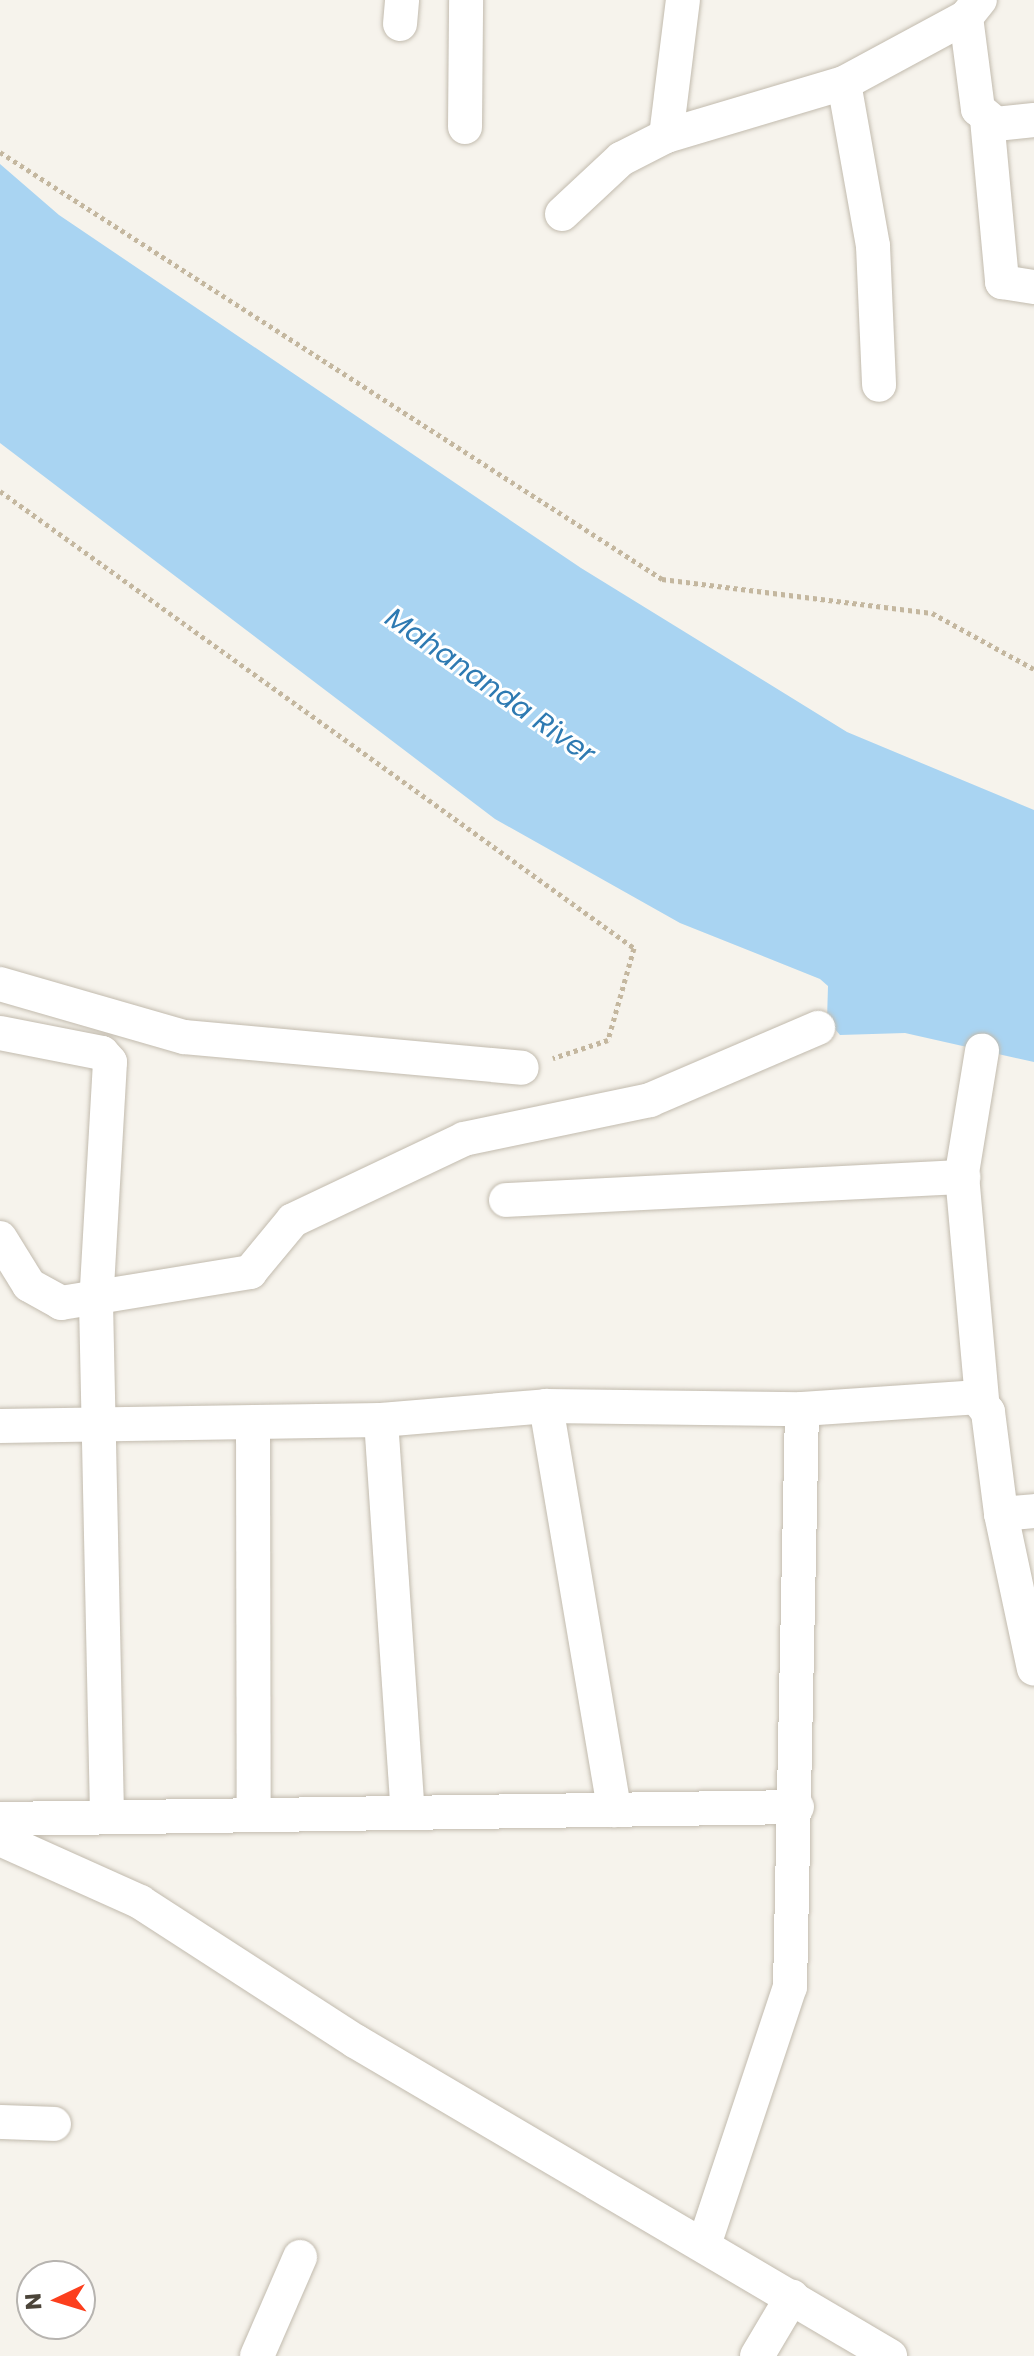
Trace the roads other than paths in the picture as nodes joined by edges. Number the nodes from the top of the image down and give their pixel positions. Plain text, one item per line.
1 (466, 0) edge
2 (683, 0) edge
3 (973, 9) edge
4 (844, 83) junction
5 (987, 119) junction
6 (1034, 120) edge
7 (465, 127) dead end
8 (666, 136) junction
9 (562, 214) dead end
10 (1034, 287) edge
11 (879, 385) dead end
12 (0, 984) edge
13 (818, 1028) dead end
14 (0, 1033) edge
15 (982, 1051) dead end
16 (522, 1068) road end
17 (963, 1177) junction
18 (506, 1200) dead end
19 (0, 1238) edge
20 (96, 1302) junction
21 (982, 1399) junction
22 (546, 1406) junction
23 (802, 1409) junction
24 (381, 1420) junction
25 (104, 1422) junction
26 (253, 1424) junction
27 (0, 1426) edge
28 (1017, 1513) edge
29 (1034, 1669) edge
30 (797, 1807) junction
31 (614, 1810) junction
32 (408, 1812) junction
33 (254, 1815) junction
34 (107, 1816) junction
35 (0, 1819) edge
36 (0, 1839) edge
37 (0, 2122) edge
38 (54, 2124) dead end
39 (705, 2242) junction
40 (300, 2257) dead end
41 (792, 2297) junction
42 (257, 2356) edge
43 (757, 2356) edge
44 (890, 2356) edge

1 - 7 street
2 - 8 street
3 - 4 street
3 - 5 street
4 - 8 street
4 - 11 street
5 - 6 street
5 - 10 street
8 - 9 street
12 - 16 street
13 - 20 street
14 - 20 street
15 - 17 street
17 - 18 street
17 - 21 street
19 - 20 street
20 - 25 street
21 - 23 street
21 - 28 street
22 - 23 street
22 - 24 street
22 - 31 street
23 - 30 street
24 - 26 street
24 - 32 street
25 - 26 street
25 - 27 street
25 - 34 street
26 - 33 street
28 - 29 street
30 - 31 street
30 - 39 street
31 - 32 street
32 - 33 street
33 - 34 street
34 - 35 street
36 - 39 street
37 - 38 street
39 - 41 street
40 - 42 street
41 - 43 street
41 - 44 street

